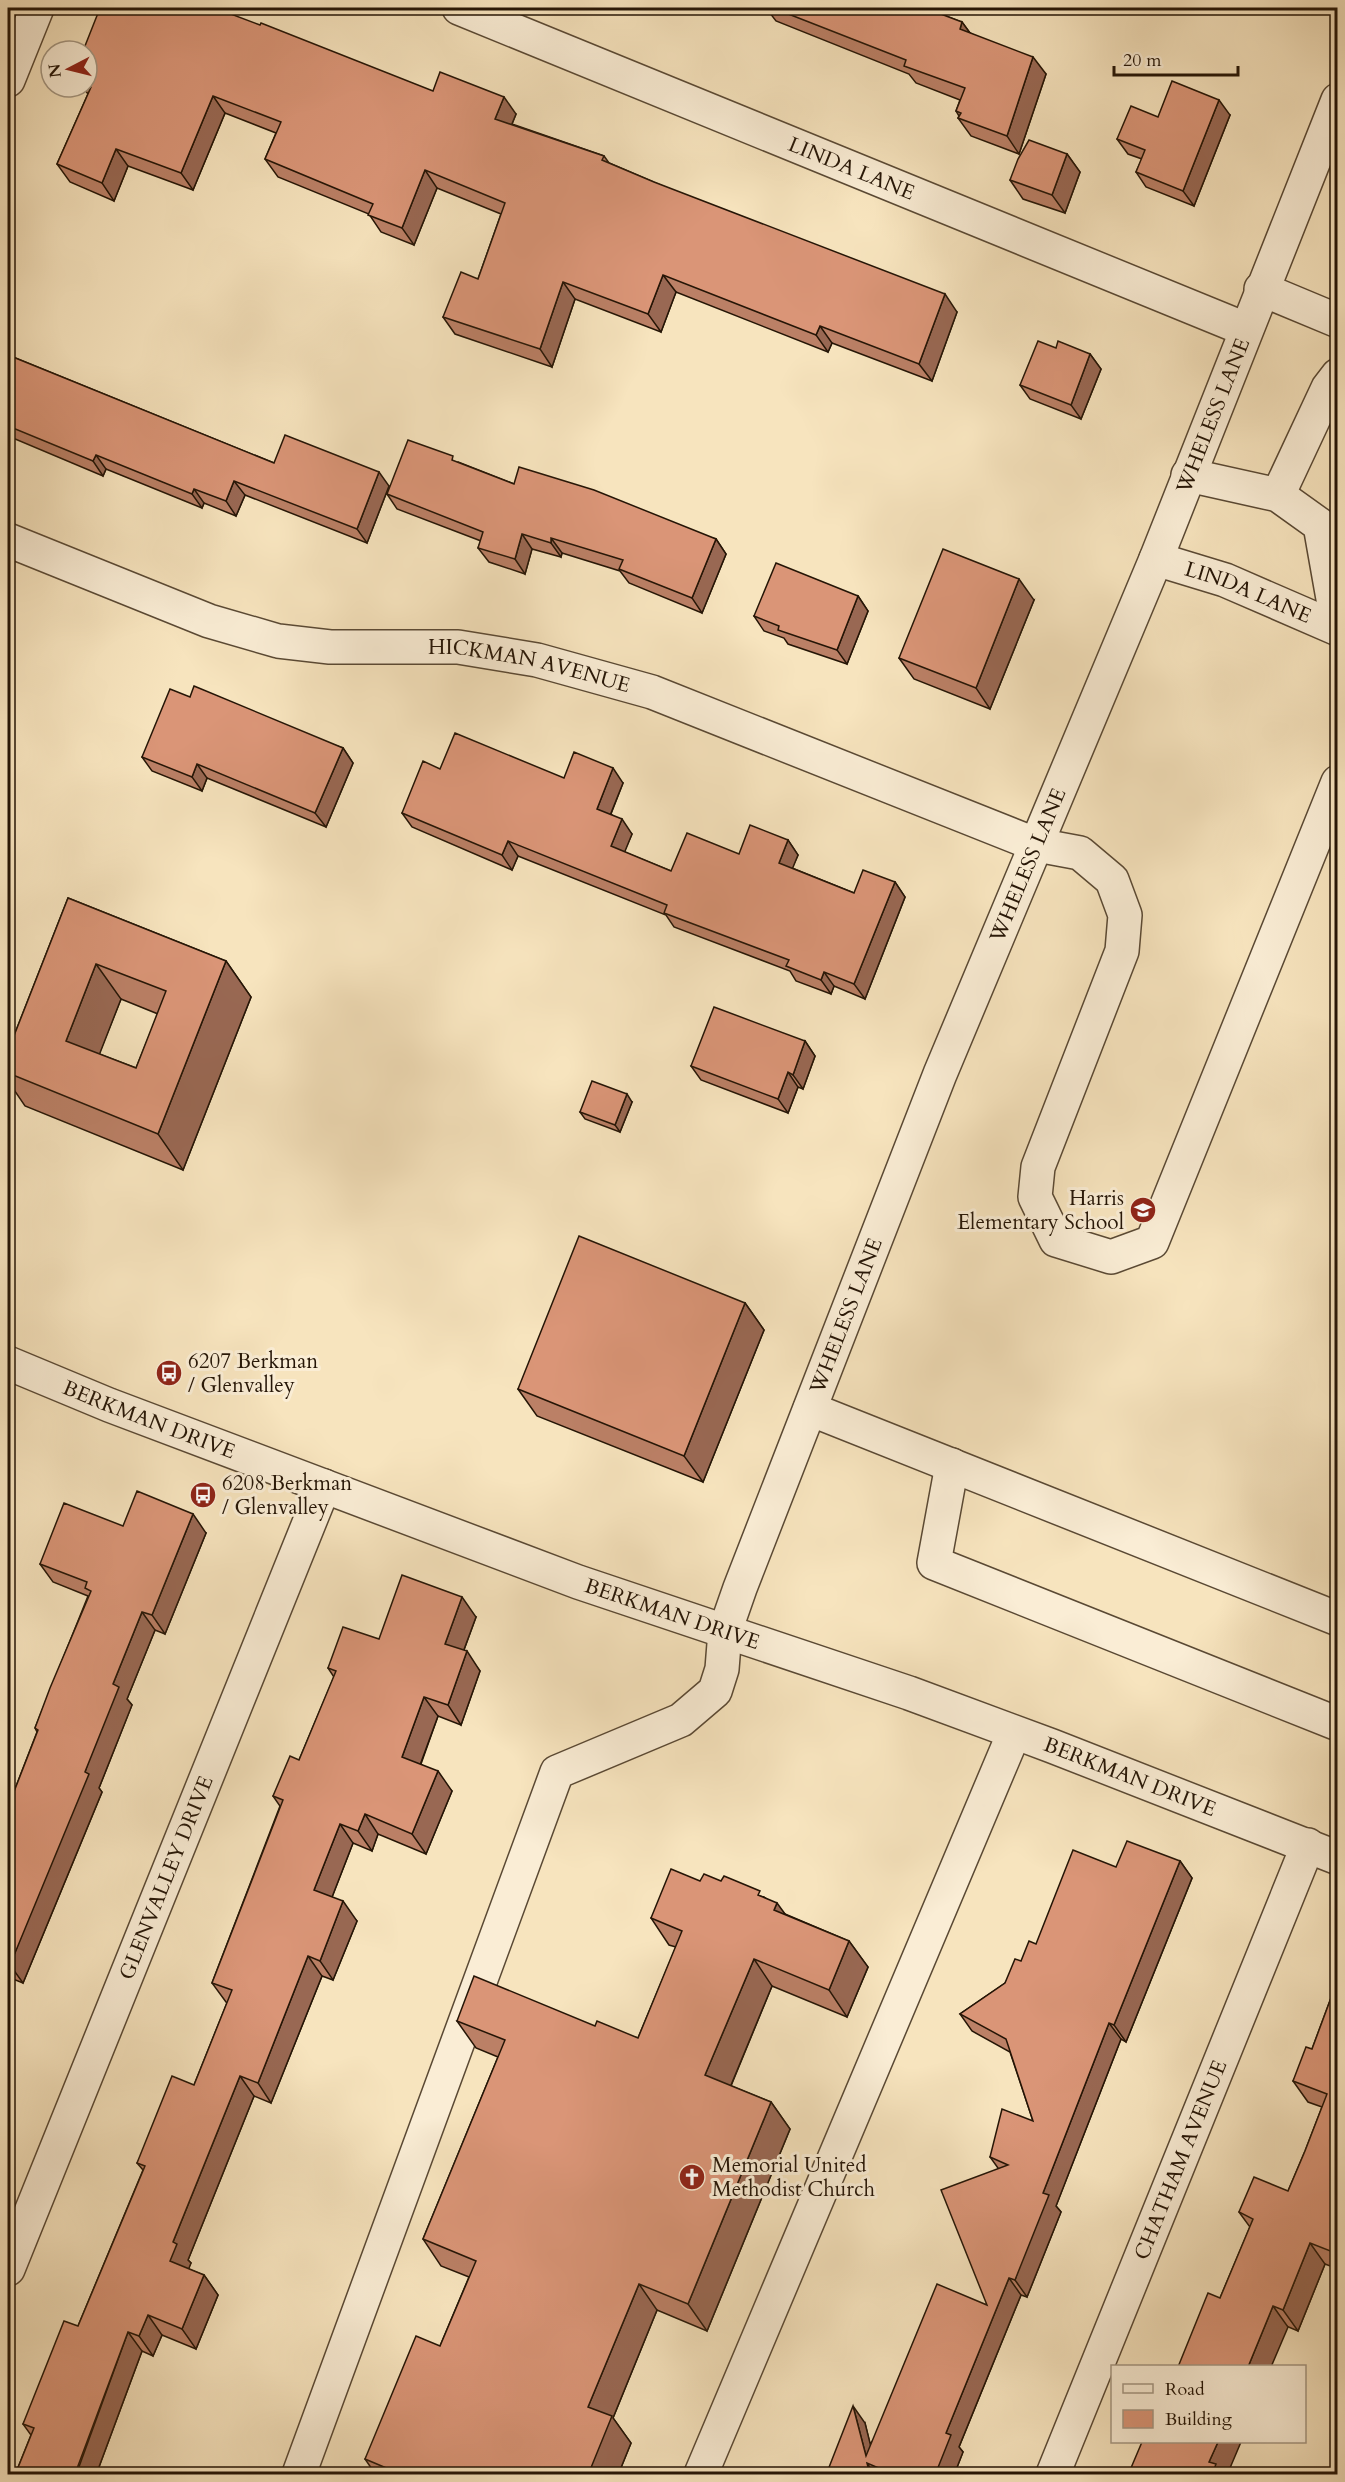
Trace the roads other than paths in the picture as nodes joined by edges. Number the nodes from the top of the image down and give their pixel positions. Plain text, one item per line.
1 (37, 8) edge
2 (459, 8) edge
3 (8, 80) edge
4 (1338, 100) edge
5 (1261, 289) junction
6 (1338, 321) edge
7 (1245, 329) junction
8 (1338, 375) edge
9 (1188, 475) junction
10 (1278, 495) junction
11 (8, 540) edge
12 (1156, 559) junction
13 (1338, 628) edge
14 (1337, 786) edge
15 (1037, 844) junction
16 (8, 1363) edge
17 (810, 1409) junction
18 (952, 1465) junction
19 (324, 1486) junction
20 (1338, 1619) edge
21 (725, 1631) junction
22 (1338, 1724) edge
23 (1014, 1733) junction
24 (1308, 1845) junction
25 (1338, 1857) edge
26 (8, 2269) edge
27 (299, 2475) edge
28 (700, 2475) edge
29 (1053, 2475) edge

1 - 3 street
2 - 7 street, LINDA LANE
4 - 5 street, WHELESS LANE
5 - 6 street
5 - 7 street, WHELESS LANE
7 - 9 street, WHELESS LANE
8 - 10 street
9 - 10 street
9 - 12 street, WHELESS LANE
10 - 13 street
11 - 15 street, HICKMAN AVENUE
12 - 13 street, LINDA LANE
12 - 15 street, WHELESS LANE
14 - 15 street, HICKMAN AVENUE
15 - 17 street, WHELESS LANE
16 - 19 street, BERKMAN DRIVE
17 - 18 street
17 - 21 street, WHELESS LANE
18 - 20 street
18 - 22 street
19 - 21 street, BERKMAN DRIVE
19 - 26 street, GLENVALLEY DRIVE
21 - 23 street, BERKMAN DRIVE
21 - 27 street, WHELESS LANE
23 - 24 street, BERKMAN DRIVE
23 - 28 street
24 - 25 street, BERKMAN DRIVE
24 - 29 street, CHATHAM AVENUE

